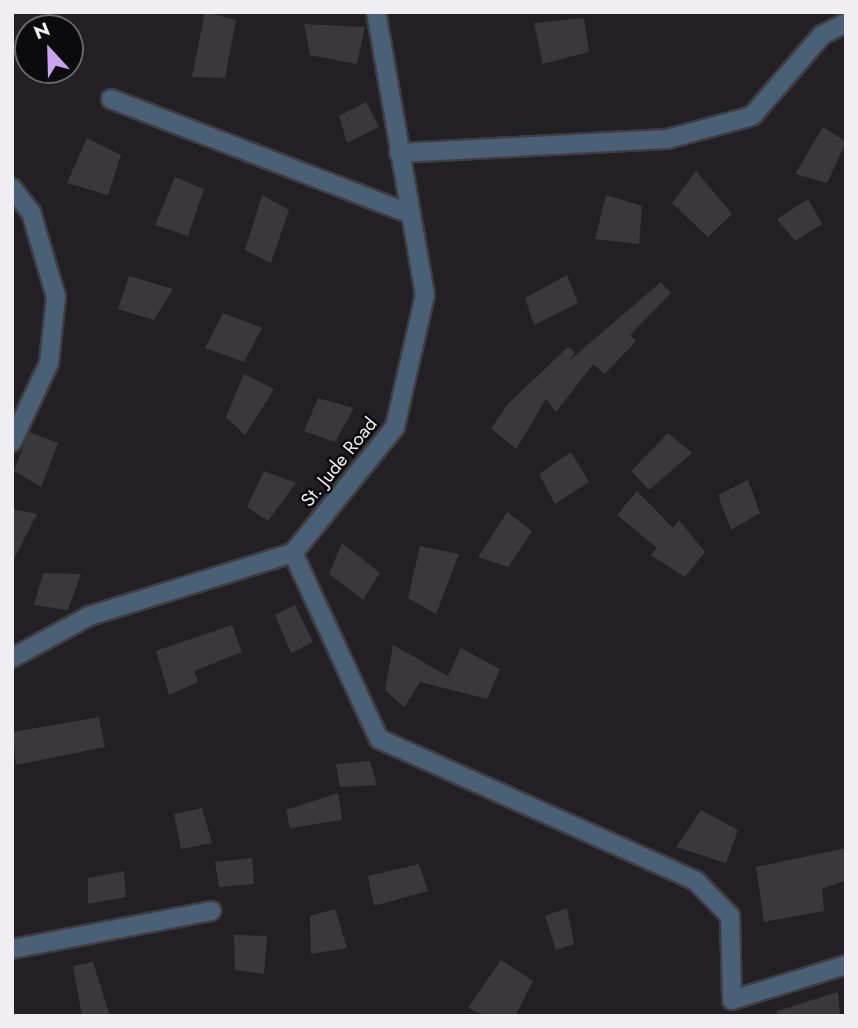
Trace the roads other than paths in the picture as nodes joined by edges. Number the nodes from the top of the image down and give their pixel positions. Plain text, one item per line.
1 (376, 12) edge
2 (846, 23) edge
3 (111, 100) dead end
4 (398, 153) junction
5 (12, 188) edge
6 (410, 214) junction
7 (12, 442) edge
8 (293, 553) junction
9 (12, 658) edge
10 (211, 911) dead end
11 (12, 948) edge
12 (846, 965) edge

1 - 4 street, St. Jude Road
2 - 4 street
3 - 6 street
4 - 6 street, St. Jude Road
5 - 7 street
6 - 8 street, St. Jude Road
8 - 9 street
8 - 12 street
10 - 11 street

